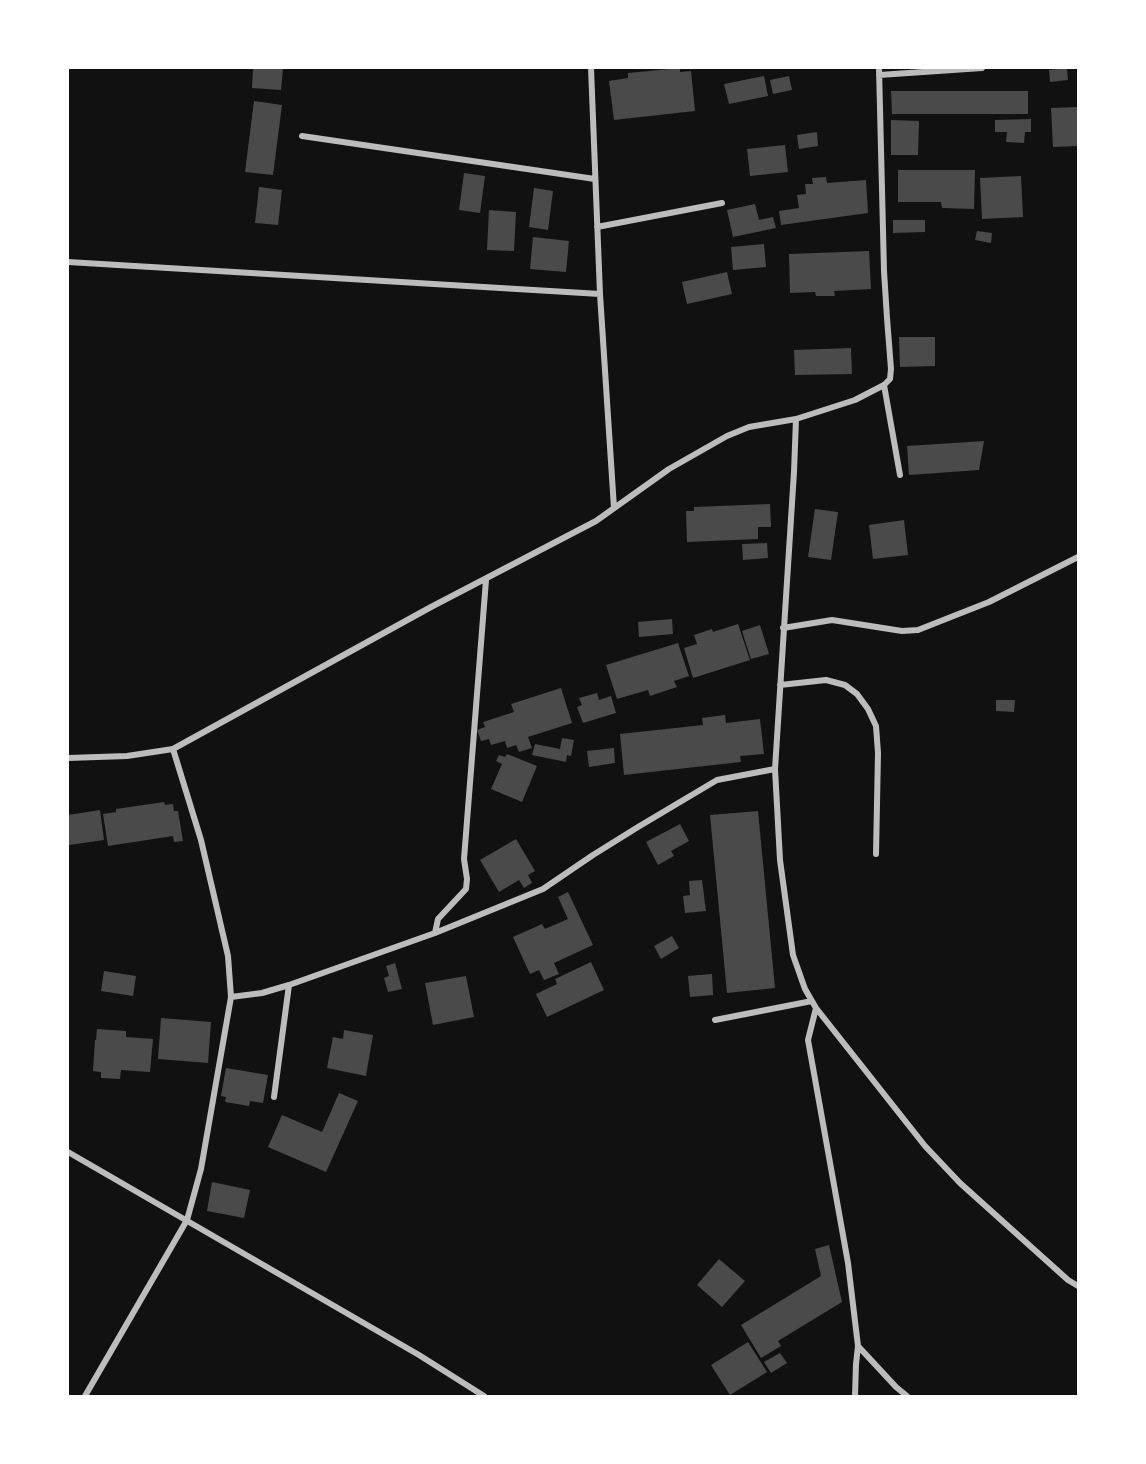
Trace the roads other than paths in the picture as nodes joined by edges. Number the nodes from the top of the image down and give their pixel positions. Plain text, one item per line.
1 (591, 68) edge
2 (982, 68) edge
3 (879, 71) edge
4 (302, 136) dead end
5 (595, 179) junction
6 (722, 202) dead end
7 (597, 227) junction
8 (68, 262) edge
9 (600, 294) junction
10 (884, 386) junction
11 (796, 419) junction
12 (900, 475) dead end
13 (614, 508) junction
14 (1078, 557) edge
15 (486, 580) junction
16 (783, 628) junction
17 (780, 685) junction
18 (172, 749) junction
19 (68, 758) edge
20 (775, 769) junction
21 (876, 854) dead end
22 (435, 933) junction
23 (289, 985) junction
24 (231, 997) junction
25 (812, 1001) junction
26 (816, 1008) junction
27 (715, 1020) dead end
28 (274, 1097) dead end
29 (68, 1152) edge
30 (187, 1220) junction
31 (1078, 1286) edge
32 (858, 1346) junction
33 (85, 1396) edge
34 (484, 1396) edge
35 (855, 1396) edge
36 (907, 1396) edge

1 - 5 street
2 - 3 street
3 - 10 street
4 - 5 street
5 - 7 street
6 - 7 street
7 - 9 street
8 - 9 street
9 - 13 street
10 - 11 street
10 - 12 street
11 - 13 street
11 - 16 street
13 - 15 street
14 - 16 street
15 - 18 street
15 - 22 street
16 - 17 street
17 - 20 street
17 - 21 street
18 - 19 street
18 - 24 street
20 - 22 street
20 - 25 street
22 - 23 street
23 - 24 street
23 - 28 street
24 - 30 street
25 - 26 street
25 - 27 street
26 - 31 street
26 - 32 street
29 - 30 street
30 - 33 street
30 - 34 street
32 - 35 street
32 - 36 street

